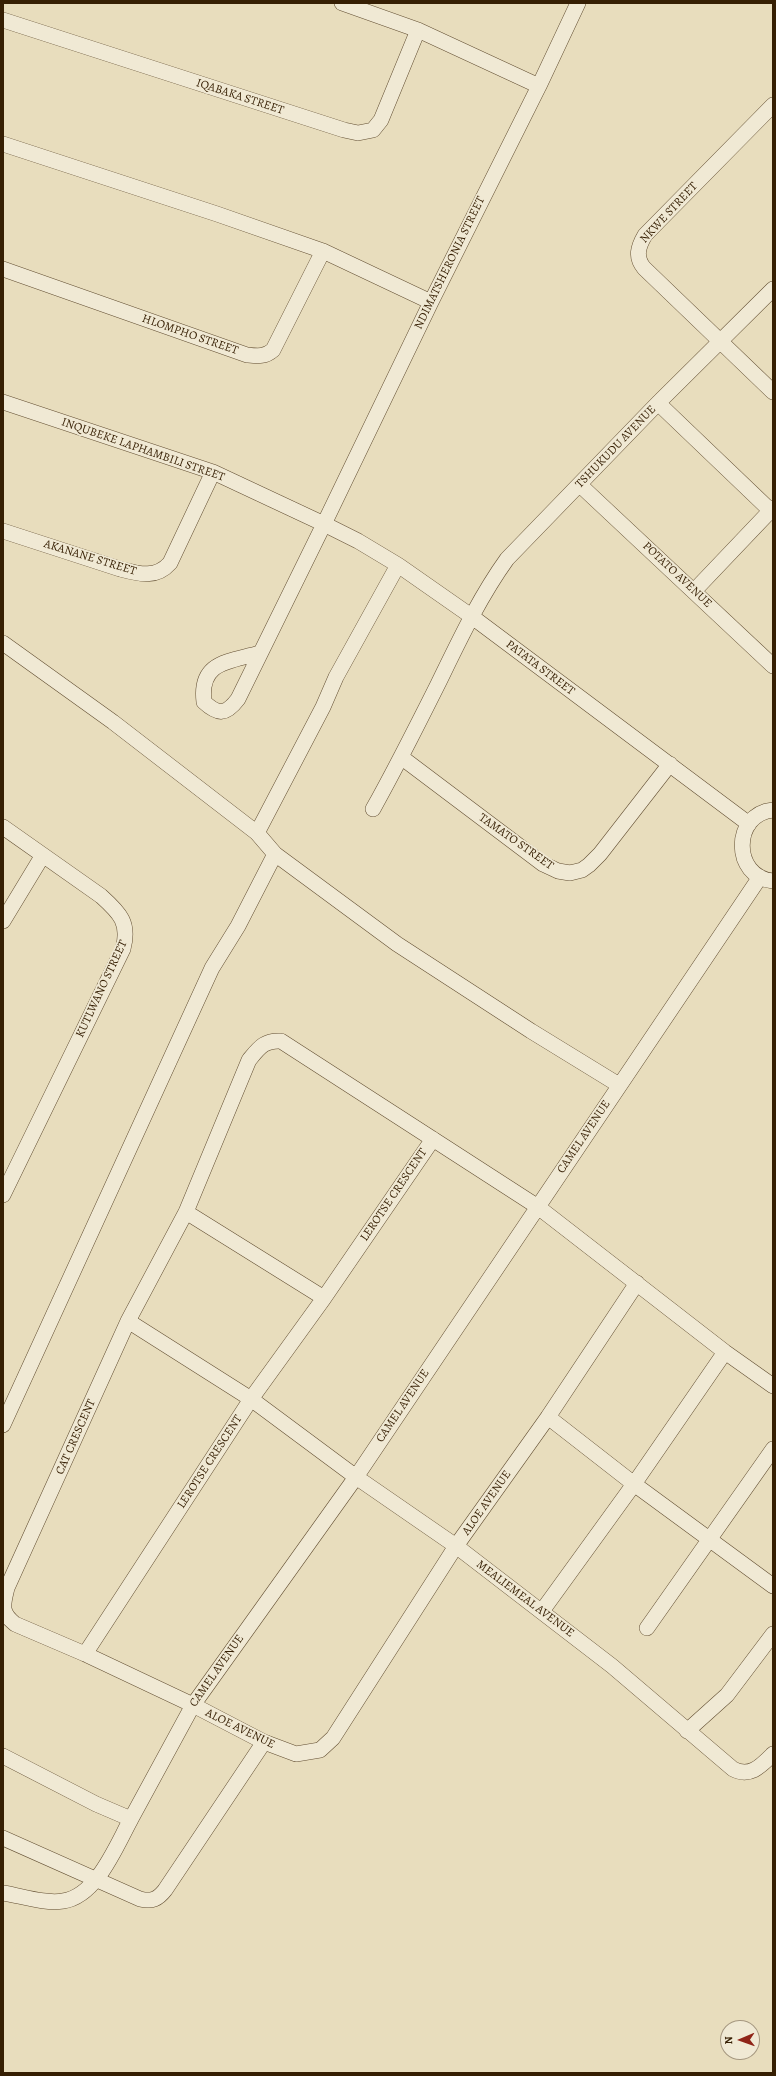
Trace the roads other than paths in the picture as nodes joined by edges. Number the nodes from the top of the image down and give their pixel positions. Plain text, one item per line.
1 (342, 3) edge
2 (578, 3) edge
3 (3, 20) edge
4 (418, 30) junction
5 (539, 86) junction
6 (773, 105) edge
7 (3, 144) edge
8 (323, 252) junction
9 (3, 269) edge
10 (773, 289) edge
11 (431, 302) junction
12 (720, 342) junction
13 (773, 392) edge
14 (3, 402) edge
15 (658, 404) junction
16 (213, 472) junction
17 (580, 485) junction
18 (772, 511) edge
19 (324, 524) junction
20 (3, 531) edge
21 (398, 565) junction
22 (694, 591) junction
23 (471, 616) junction
24 (3, 643) edge
25 (260, 653) dead end
26 (773, 666) edge
27 (401, 757) junction
28 (670, 764) junction
29 (373, 809) dead end
30 (773, 810) edge
31 (749, 824) junction
32 (3, 827) edge
33 (257, 833) junction
34 (275, 854) junction
35 (43, 855) junction
36 (766, 879) edge
37 (3, 921) edge
38 (619, 1085) junction
39 (433, 1139) junction
40 (3, 1195) edge
41 (538, 1207) junction
42 (186, 1212) junction
43 (637, 1283) junction
44 (324, 1298) junction
45 (128, 1321) junction
46 (725, 1352) junction
47 (773, 1386) edge
48 (251, 1399) junction
49 (548, 1418) junction
50 (3, 1425) edge
51 (773, 1449) edge
52 (356, 1477) junction
53 (634, 1484) junction
54 (709, 1538) junction
55 (456, 1546) junction
56 (773, 1586) edge
57 (542, 1610) junction
58 (647, 1628) dead end
59 (773, 1634) edge
60 (85, 1654) junction
61 (193, 1705) junction
62 (687, 1731) junction
63 (264, 1742) junction
64 (773, 1754) edge
65 (3, 1756) edge
66 (131, 1819) junction
67 (3, 1838) edge
68 (97, 1880) junction
69 (3, 1893) edge

1 - 4 street
2 - 5 street, NDIMATSHERONIA STREET
3 - 4 street, IQABAKA STREET
4 - 5 street
5 - 11 street, NDIMATSHERONIA STREET
6 - 12 street, NKWE STREET
7 - 8 street
8 - 9 street, HLOMPHO STREET
8 - 11 street
10 - 12 street, TSHUKUDU AVENUE
11 - 19 street, NDIMATSHERONIA STREET
12 - 13 street
12 - 15 street, TSHUKUDU AVENUE
14 - 16 street, INQUBEKE LAPHAMBILI STREET
15 - 17 street, TSHUKUDU AVENUE
15 - 18 street
16 - 19 street, INQUBEKE LAPHAMBILI STREET
16 - 20 street, AKANANE STREET
17 - 22 street, POTATO AVENUE
17 - 23 street, TSHUKUDU AVENUE
18 - 22 street
19 - 21 street, PATATA STREET
19 - 25 street, NDIMATSHERONIA STREET
21 - 23 street, PATATA STREET
21 - 33 street
22 - 26 street, POTATO AVENUE
23 - 27 street
23 - 28 street, PATATA STREET
24 - 33 street
27 - 28 street, TAMATO STREET
27 - 29 street
28 - 31 street, PATATA STREET
30 - 31 street
31 - 36 street
32 - 35 street, KUTLWANO STREET
33 - 34 street
34 - 38 street
34 - 50 street
35 - 37 street
35 - 40 street, KUTLWANO STREET
36 - 38 street, CAMEL AVENUE
38 - 41 street, CAMEL AVENUE
39 - 41 street
39 - 42 street, LEROTSE CRESCENT
39 - 44 street, LEROTSE CRESCENT
41 - 43 street
41 - 52 street, CAMEL AVENUE
42 - 44 street
42 - 45 street, LEROTSE CRESCENT
43 - 46 street
43 - 49 street, ALOE AVENUE
44 - 48 street, LEROTSE CRESCENT
45 - 48 street
45 - 60 street, CAT CRESCENT
46 - 47 street
46 - 53 street
48 - 52 street
48 - 60 street, LEROTSE CRESCENT
49 - 53 street
49 - 55 street, ALOE AVENUE
51 - 54 street
52 - 55 street, MEALIEMEAL AVENUE
52 - 61 street, CAMEL AVENUE
53 - 54 street
53 - 57 street
54 - 56 street
54 - 58 street
55 - 57 street, MEALIEMEAL AVENUE
55 - 63 street, ALOE AVENUE
57 - 62 street, MEALIEMEAL AVENUE
59 - 62 street
60 - 61 street, CAT CRESCENT
61 - 63 street, ALOE AVENUE
61 - 66 street, CAMEL AVENUE
62 - 64 street, MEALIEMEAL AVENUE
63 - 68 street
65 - 66 street
66 - 68 street, CAMEL AVENUE
67 - 68 street
68 - 69 street

